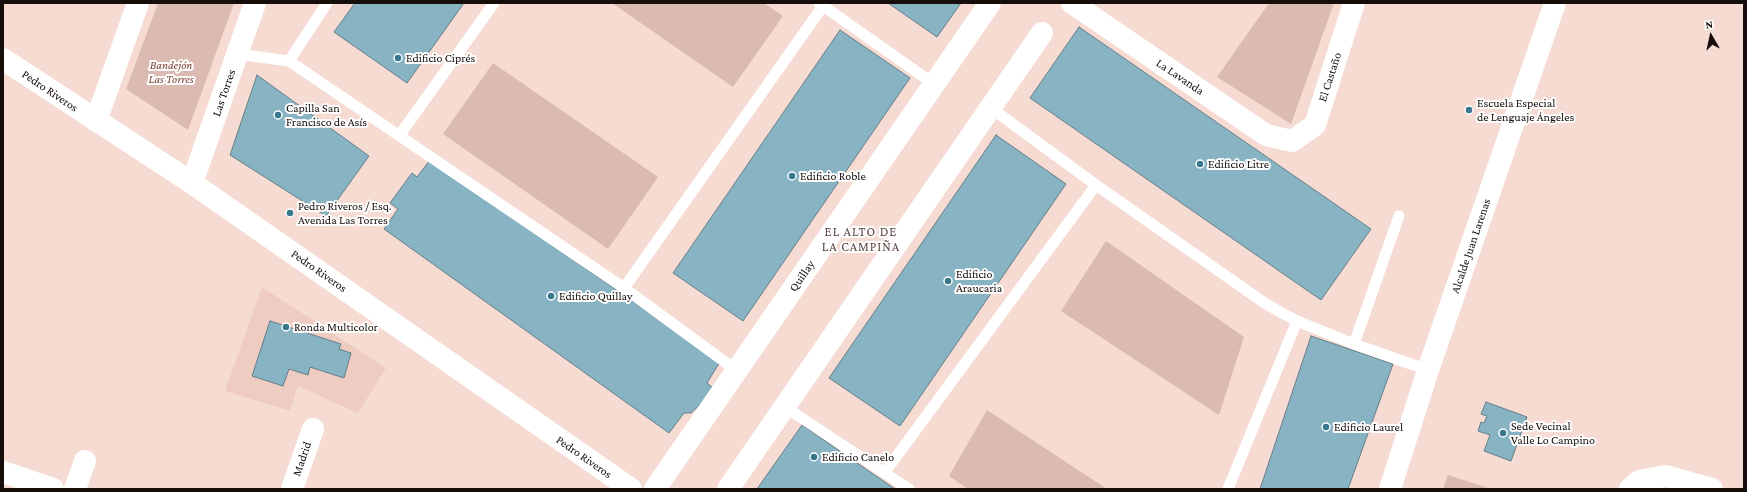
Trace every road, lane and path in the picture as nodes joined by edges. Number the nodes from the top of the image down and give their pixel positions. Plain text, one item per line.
1 (138, 3) edge
2 (255, 3) edge
3 (327, 3) edge
4 (494, 3) edge
5 (990, 3) edge
6 (1072, 3) edge
7 (1354, 3) edge
8 (1555, 3) edge
9 (821, 5) edge
10 (1042, 33) dead end
11 (237, 54) junction
12 (3, 59) edge
13 (289, 60) junction
14 (934, 84) junction
15 (990, 108) junction
16 (96, 121) junction
17 (399, 136) junction
18 (1292, 141) joint
19 (192, 183) junction
20 (1096, 185) junction
21 (1399, 216) dead end
22 (624, 288) junction
23 (1297, 321) junction
24 (1354, 344) junction
25 (736, 370) junction
26 (1428, 370) junction
27 (785, 407) junction
28 (312, 429) dead end
29 (84, 461) dead end
30 (3, 472) edge
31 (885, 472) junction
32 (53, 489) edge
33 (75, 489) edge
34 (292, 489) edge
35 (630, 489) edge
36 (655, 489) edge
37 (728, 489) edge
38 (909, 489) edge
39 (1228, 489) edge
40 (1390, 489) edge
41 (1630, 489) edge
42 (1712, 489) edge

1 - 16 street
2 - 11 street, Las Torres
3 - 13 lane
4 - 17 lane
5 - 14 street, Quillay
6 - 18 street, La Lavanda
7 - 18 street, El Castaño
8 - 26 street, Alcalde Juan Larenas
9 - 14 lane
9 - 22 lane
10 - 15 street
11 - 13 lane
11 - 19 street, Las Torres
12 - 16 street, Pedro Riveros
13 - 17 lane
14 - 25 street, Quillay
15 - 20 lane
15 - 27 street
16 - 19 street, Pedro Riveros
17 - 22 lane
19 - 35 street, Pedro Riveros
20 - 23 lane
20 - 31 lane
21 - 24 lane
22 - 25 lane
23 - 24 lane
23 - 39 lane
24 - 26 lane
25 - 36 street, Quillay
26 - 40 street, Alcalde Juan Larenas
27 - 31 lane
27 - 37 street
28 - 34 street, Madrid
29 - 33 street
30 - 32 street
31 - 38 lane
41 - 42 street

